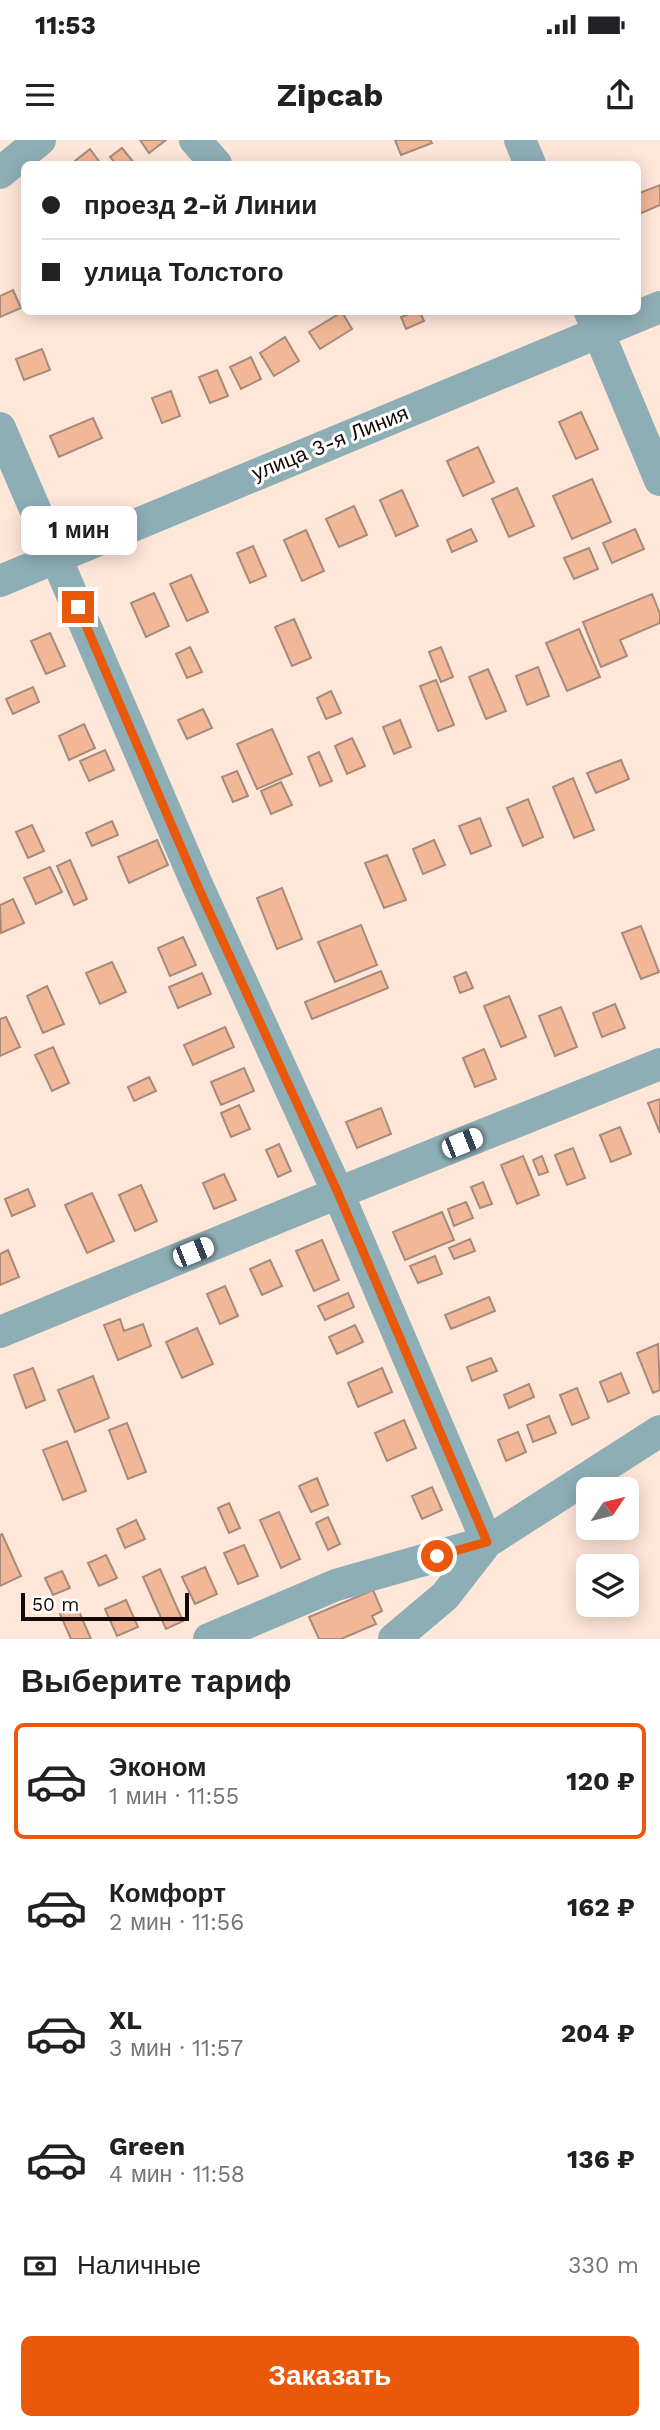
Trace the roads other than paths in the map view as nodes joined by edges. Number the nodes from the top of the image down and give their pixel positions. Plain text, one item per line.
1 (40, 140) edge
2 (195, 140) edge
3 (520, 140) edge
4 (213, 161) edge
5 (529, 161) edge
6 (0, 173) edge
7 (660, 307) edge
8 (641, 311) edge
9 (625, 315) edge
10 (594, 322) edge
11 (0, 428) edge
12 (660, 480) edge
13 (57, 556) junction
14 (0, 581) edge
15 (660, 1064) edge
16 (338, 1193) junction
17 (0, 1332) edge
18 (660, 1431) edge
19 (487, 1542) junction
20 (209, 1639) edge
21 (394, 1639) edge

1 - 6 street
2 - 4 street
3 - 5 street
7 - 8 street, улица 3-я Линия
9 - 10 street, улица 3-я Линия
10 - 12 street
10 - 13 street, улица 3-я Линия
11 - 13 street
13 - 14 street, улица 3-я Линия
13 - 16 street
15 - 16 street
16 - 17 street
16 - 19 street
18 - 19 street
19 - 20 street
19 - 21 street

